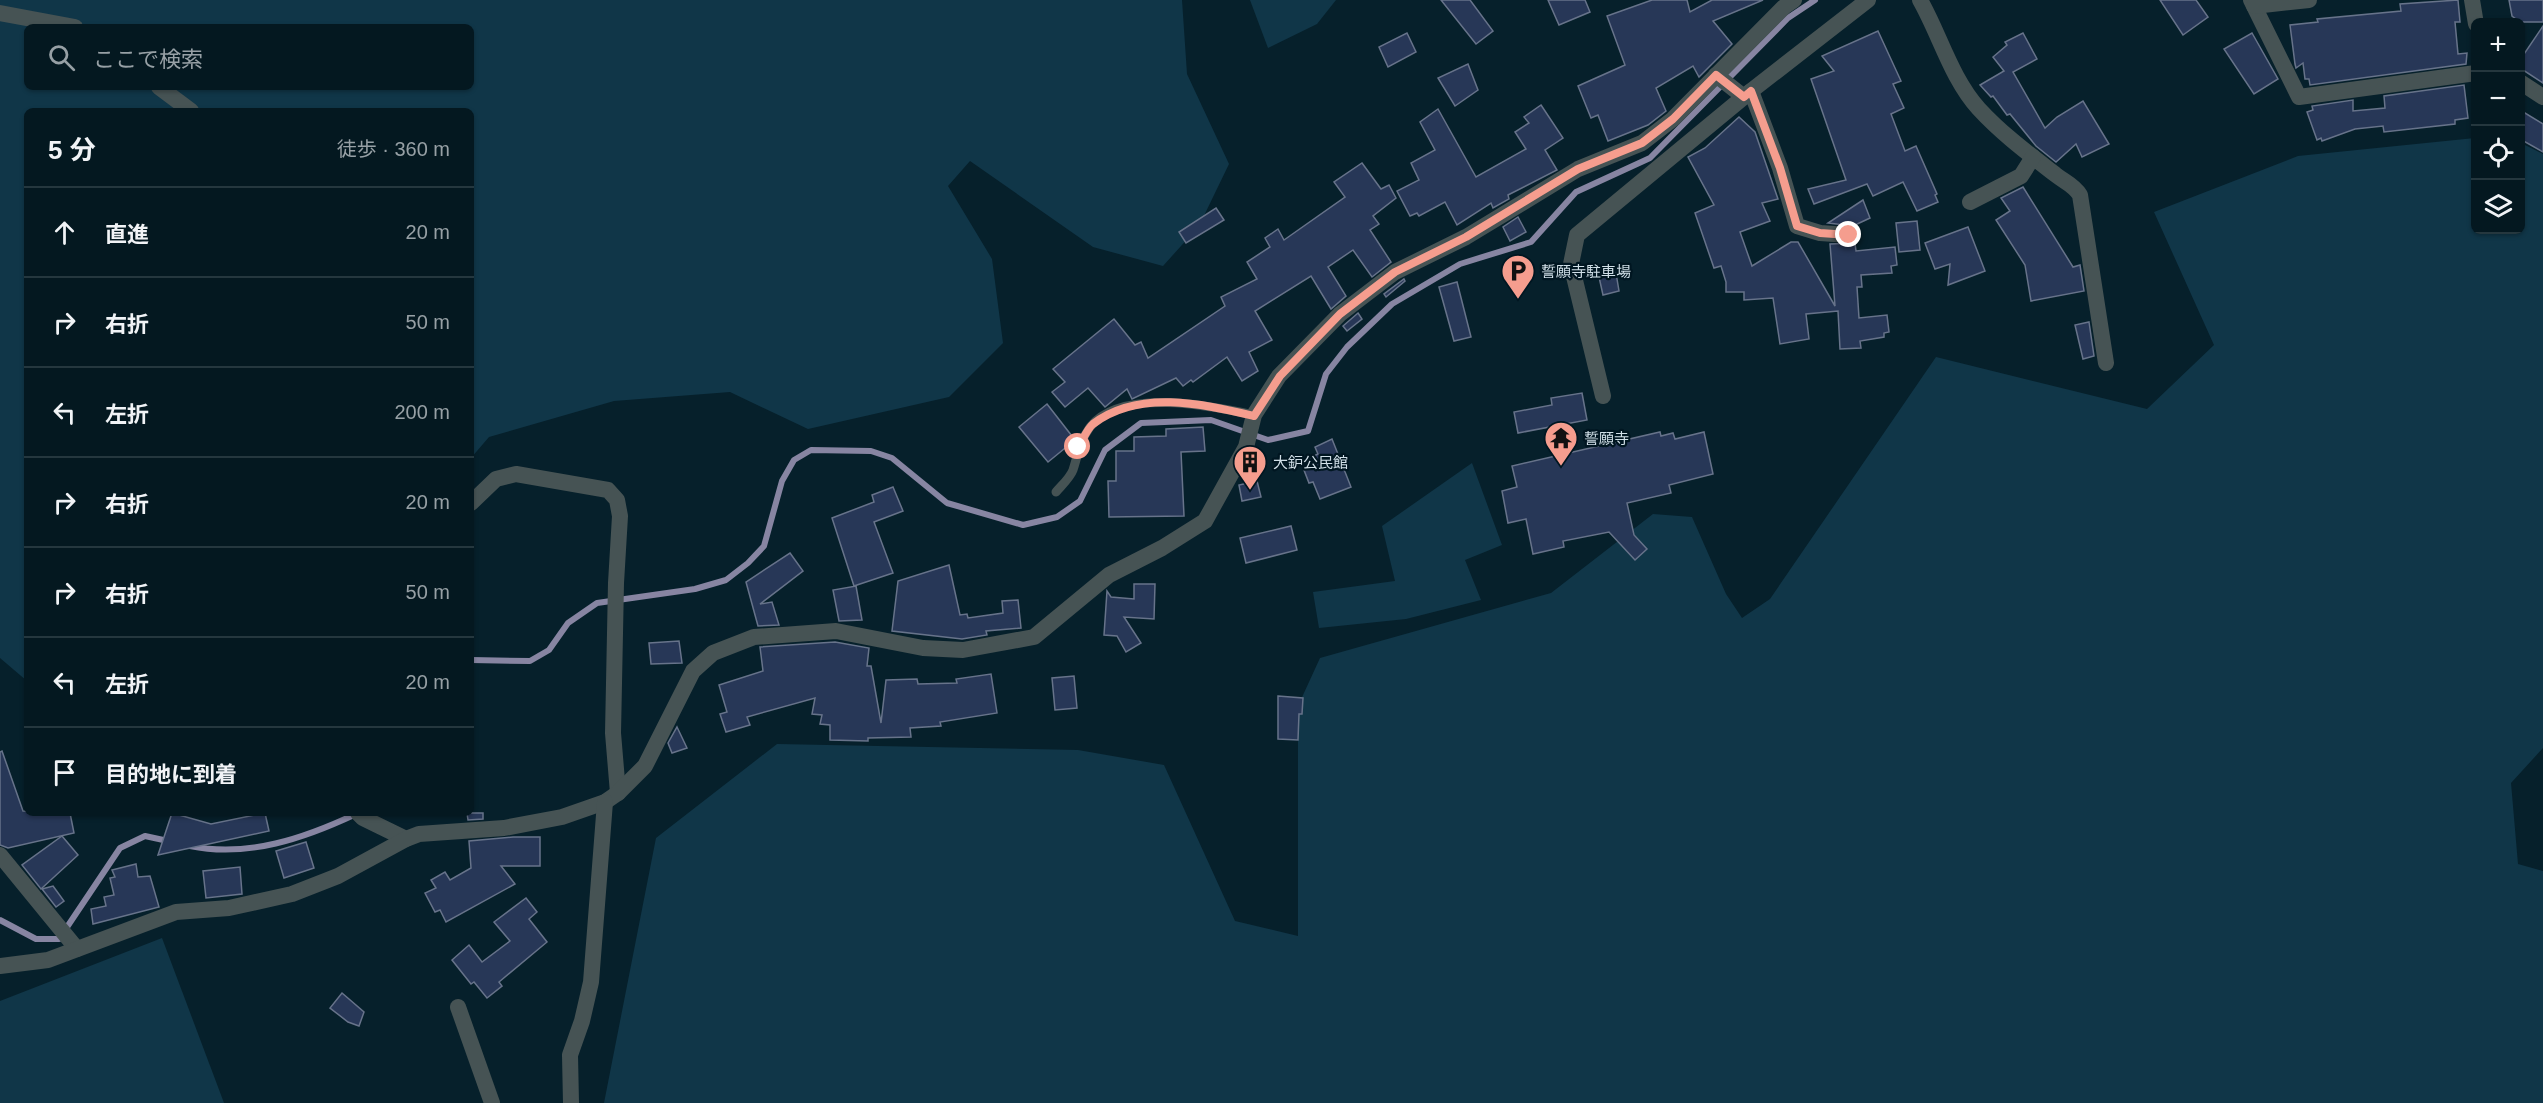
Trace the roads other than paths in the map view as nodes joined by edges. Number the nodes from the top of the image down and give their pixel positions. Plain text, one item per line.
1 (1794, 0) edge
2 (1868, 0) edge
3 (1920, 0) edge
4 (2309, 0) edge
5 (2472, 0) edge
6 (2252, 3) edge
7 (0, 13) edge
8 (2474, 18) edge
9 (59, 24) edge
10 (2471, 74) edge
11 (1716, 75) junction
12 (2525, 85) edge
13 (163, 90) edge
14 (1748, 94) junction
15 (2543, 97) edge
16 (187, 108) edge
17 (2033, 157) junction
18 (1970, 202) dead end
19 (1849, 235) dead end
20 (2106, 363) dead end
21 (1603, 396) dead end
22 (1254, 416) junction
23 (1056, 492) dead end
24 (474, 499) edge
25 (612, 798) junction
26 (361, 816) edge
27 (406, 838) junction
28 (1, 857) edge
29 (74, 946) junction
30 (0, 966) edge
31 (458, 1007) dead end
32 (492, 1103) edge
33 (571, 1103) edge

1 - 11 street
2 - 14 street
3 - 17 street
4 - 6 street
5 - 8 street
6 - 10 street
7 - 9 street
11 - 14 street
11 - 22 street
12 - 15 street
13 - 16 street
14 - 19 street
14 - 21 street
17 - 18 street
17 - 20 street
22 - 23 lane
22 - 25 street
24 - 25 street
25 - 27 street
25 - 33 street
26 - 27 street
27 - 29 street
28 - 29 street
29 - 30 street
31 - 32 street

